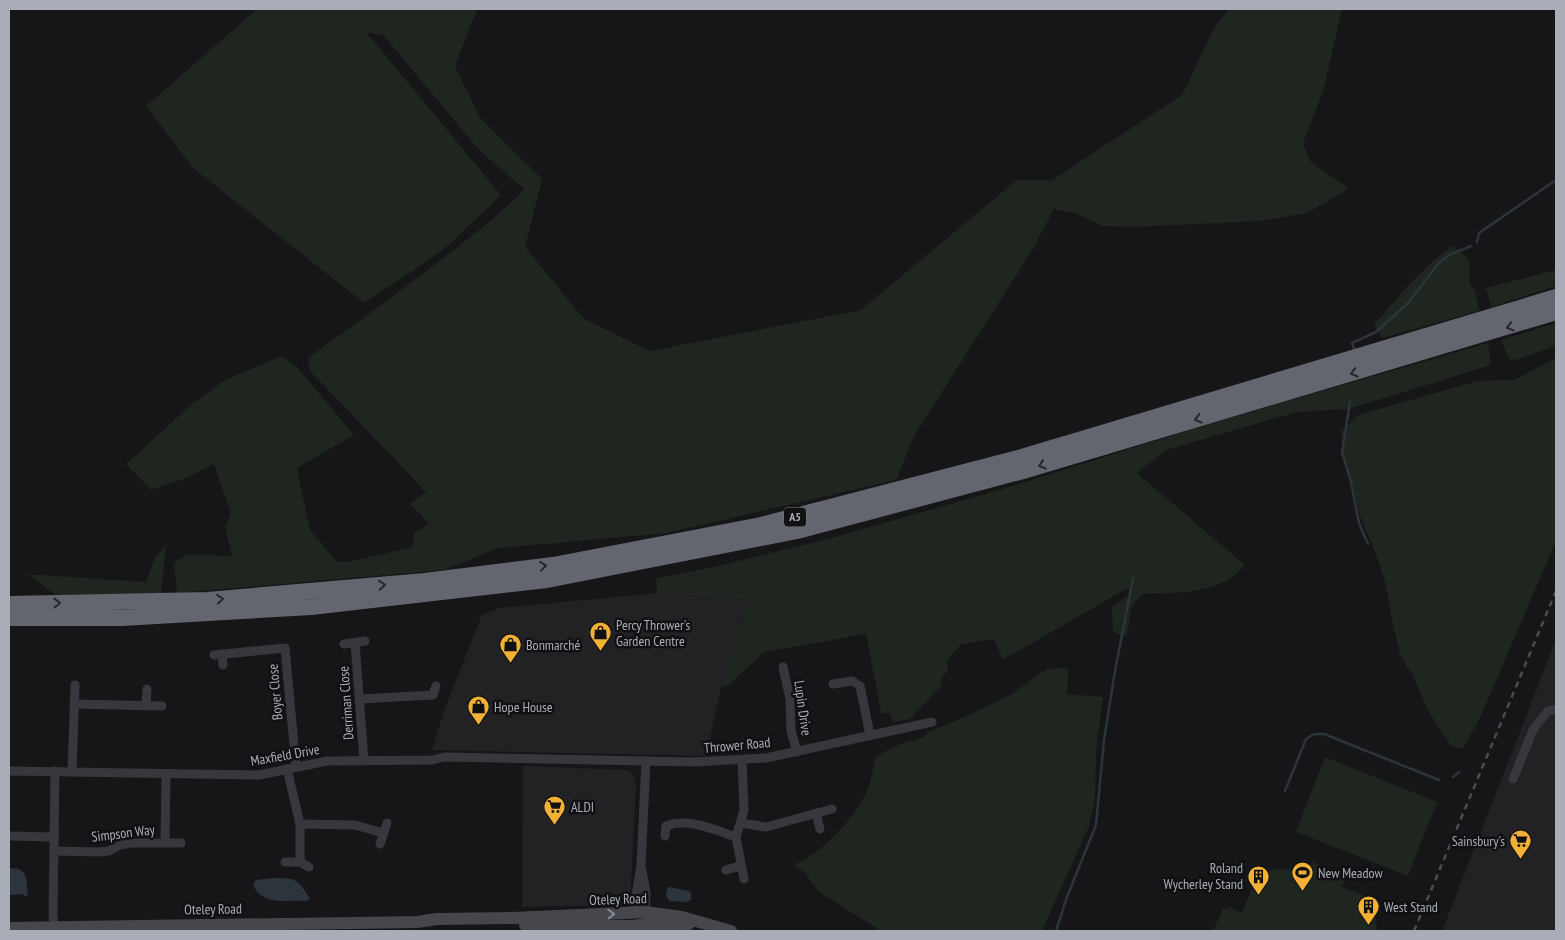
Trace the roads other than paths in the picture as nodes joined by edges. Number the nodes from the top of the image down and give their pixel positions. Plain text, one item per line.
1 (1556, 297) edge
2 (1556, 312) edge
3 (9, 604) edge
4 (9, 618) edge
5 (365, 641) dead end
6 (355, 643) junction
7 (344, 644) dead end
8 (223, 665) dead end
9 (783, 667) dead end
10 (833, 684) dead end
11 (75, 685) dead end
12 (147, 689) dead end
13 (436, 693) dead end
14 (360, 699) junction
15 (74, 704) junction
16 (146, 705) junction
17 (162, 706) dead end
18 (1556, 709) edge
19 (932, 722) dead end
20 (870, 735) junction
21 (797, 752) junction
22 (742, 760) junction
23 (364, 761) junction
24 (646, 761) junction
25 (292, 768) junction
26 (9, 771) edge
27 (55, 772) junction
28 (72, 772) junction
29 (166, 774) junction
30 (1513, 779) dead end
31 (832, 809) dead end
32 (816, 813) junction
33 (387, 823) dead end
34 (741, 823) junction
35 (300, 824) junction
36 (664, 828) dead end
37 (820, 829) dead end
38 (383, 833) junction
39 (9, 836) edge
40 (54, 836) junction
41 (736, 837) junction
42 (165, 842) junction
43 (181, 843) dead end
44 (380, 844) dead end
45 (54, 851) junction
46 (285, 862) dead end
47 (300, 862) junction
48 (740, 866) junction
49 (309, 867) dead end
50 (726, 870) dead end
51 (744, 879) dead end
52 (340, 923) junction
53 (639, 923) edge
54 (255, 927) edge
55 (9, 928) edge
56 (54, 928) junction
57 (278, 931) edge
58 (731, 931) edge

3 -> 1 highway, A5
2 -> 4 highway, A5
5 - 6 street
6 - 7 street
6 - 14 street, Derriman Close
8 - 25 street, Boyer Close
9 - 21 street, Lupin Drive
10 - 20 street
11 - 15 street
12 - 16 street
13 - 14 street
14 - 23 street, Derriman Close
15 - 16 street
15 - 28 street
16 - 17 street
18 - 30 street
19 - 20 street, Thrower Road
20 - 21 street, Thrower Road
21 - 22 street, Thrower Road
22 - 24 street, Thrower Road
22 - 34 street
23 - 24 street, Maxfield Drive
23 - 25 street, Maxfield Drive
24 - 53 street
25 - 29 street, Maxfield Drive
25 - 35 street
26 - 27 street, Maxfield Drive
27 - 28 street, Maxfield Drive
27 - 40 street
28 - 29 street, Maxfield Drive
29 - 42 street, Simpson Way
31 - 32 street
32 - 34 street
32 - 37 street
33 - 38 street
34 - 41 street
35 - 38 street
35 - 47 street
36 - 41 street
38 - 44 street
39 - 40 street
40 - 45 street
41 - 48 street
42 - 43 street, Simpson Way
42 - 45 street, Simpson Way
45 - 56 street
46 - 47 street
47 - 49 street
48 - 50 street
48 - 51 street
52 - 53 main road, Oteley Road
52 - 54 main road, Oteley Road
52 - 57 main road
53 - 58 main road, Oteley Road
54 - 56 main road, Oteley Road
55 - 56 main road, Oteley Road

